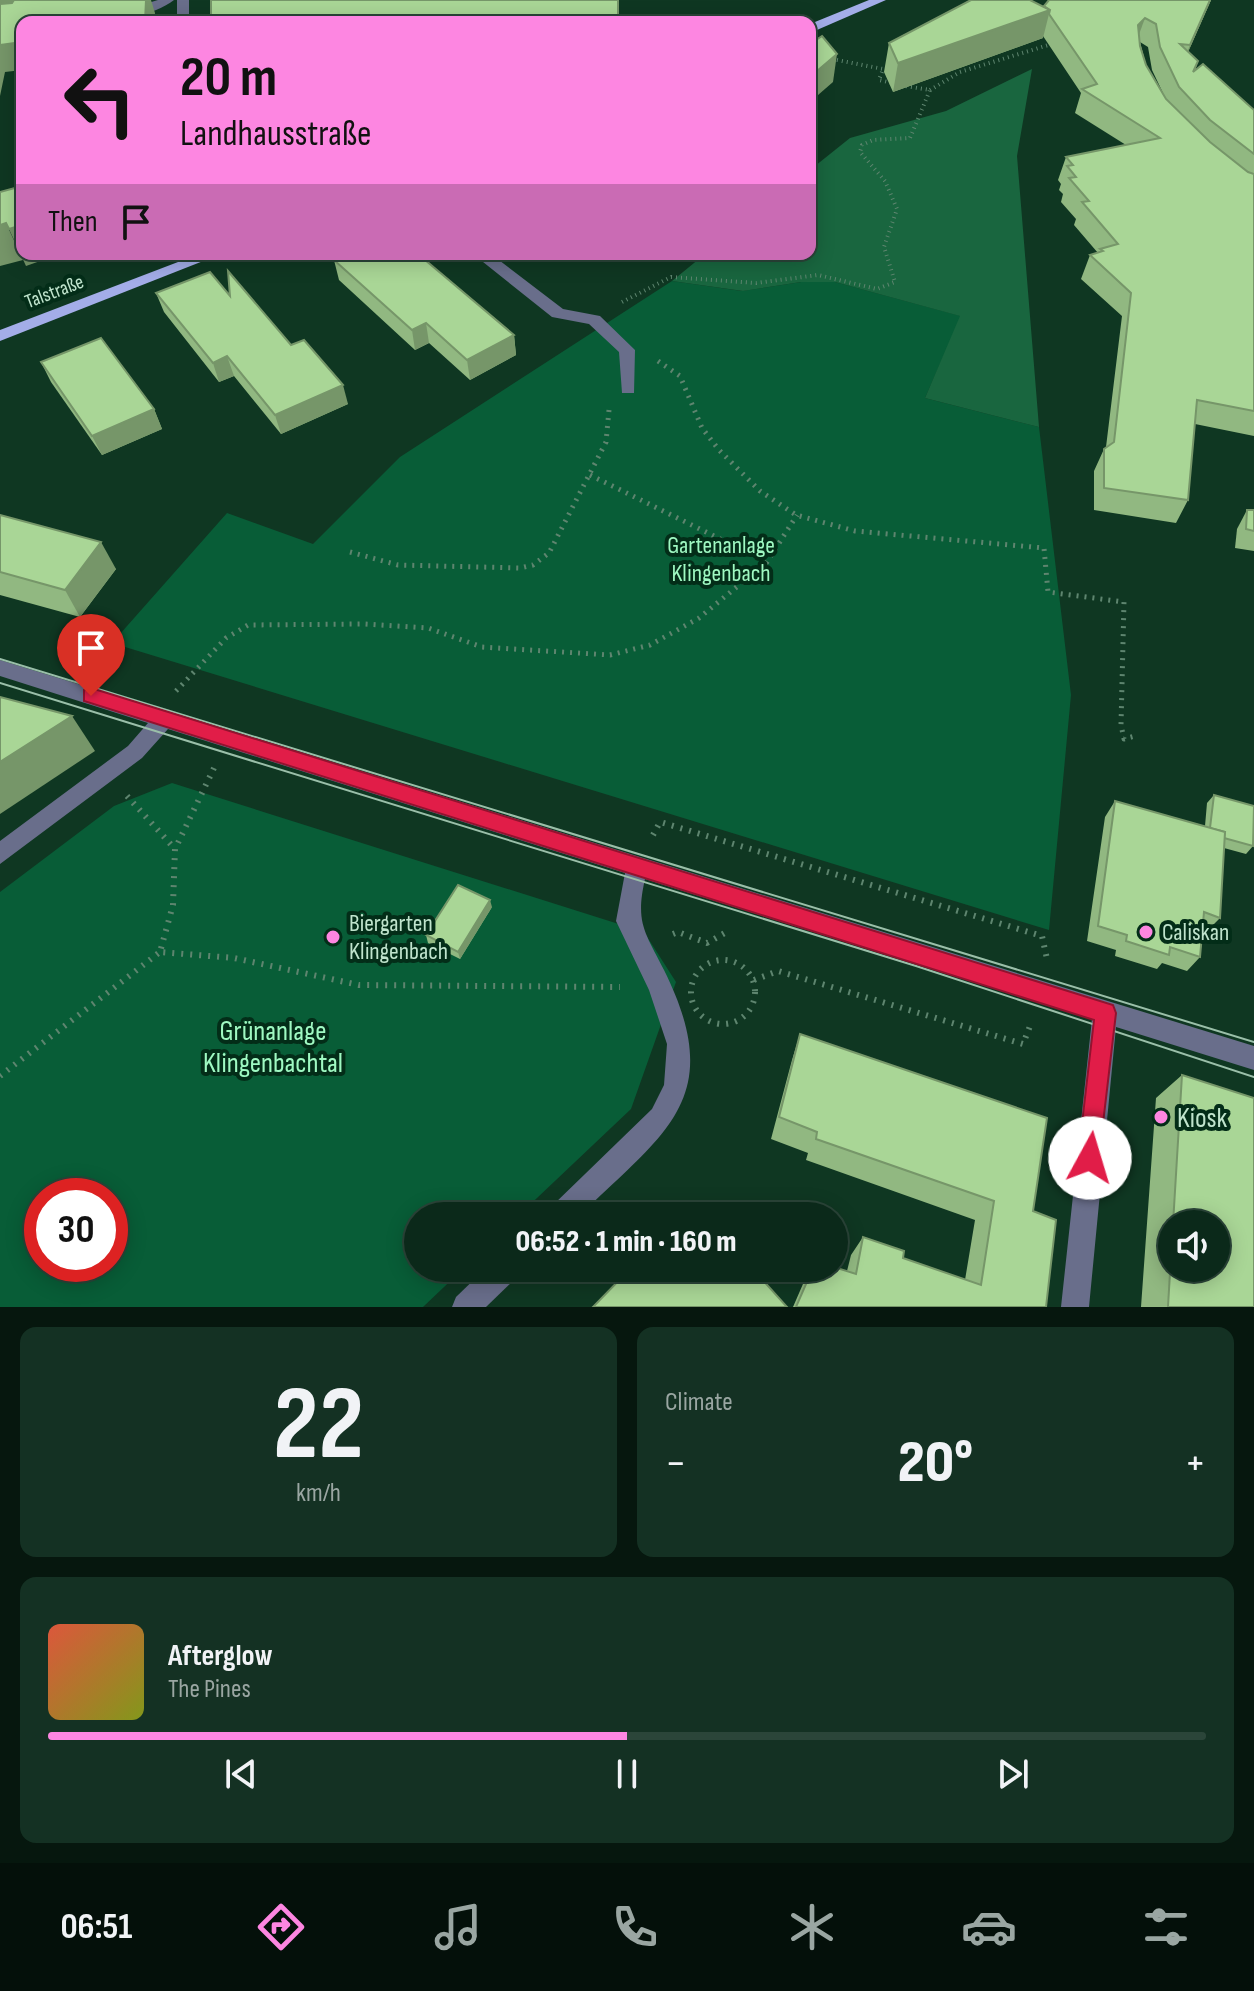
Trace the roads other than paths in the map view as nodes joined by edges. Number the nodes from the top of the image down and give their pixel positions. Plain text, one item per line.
1 (880, 0) edge
2 (164, 1) edge
3 (117, 12) edge
4 (816, 27) edge
5 (197, 260) edge
6 (489, 260) edge
7 (0, 336) edge
8 (628, 389) road end
9 (0, 668) edge
10 (158, 717) junction
11 (0, 854) edge
12 (640, 865) junction
13 (1105, 1013) junction
14 (1254, 1058) edge
15 (574, 1202) edge
16 (492, 1282) edge
17 (466, 1307) edge
18 (1075, 1307) edge

1 - 4 main road
2 - 3 street
5 - 7 main road, Talstraße
6 - 8 street
9 - 10 street
10 - 11 street
10 - 12 street
12 - 13 street
12 - 15 street
13 - 14 street
13 - 18 street
16 - 17 street

